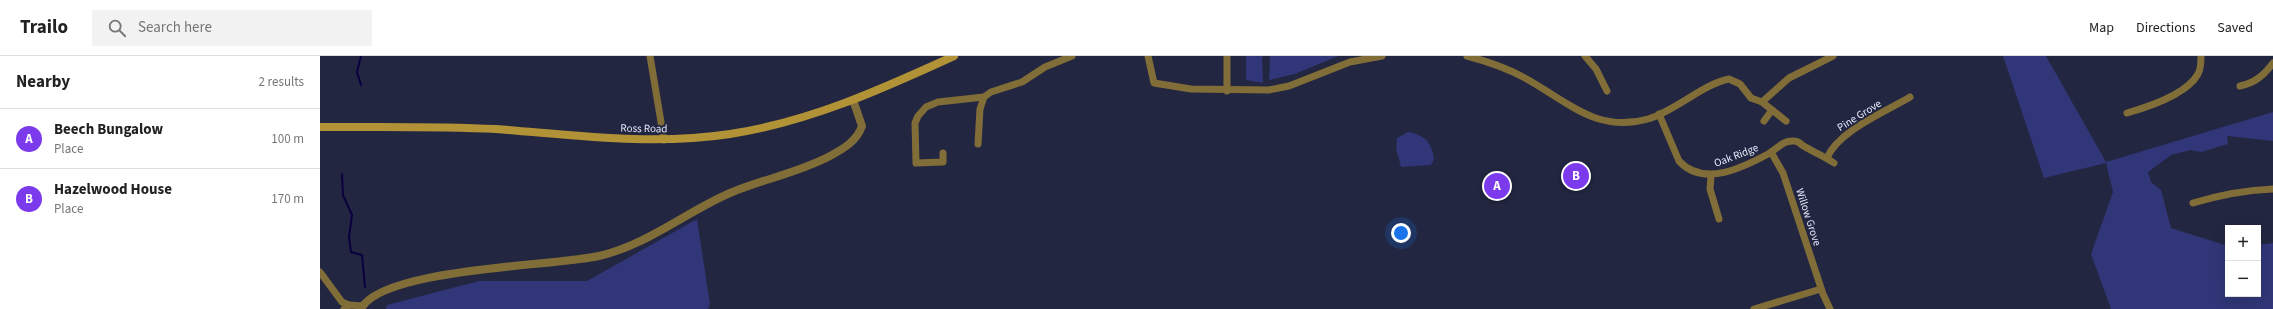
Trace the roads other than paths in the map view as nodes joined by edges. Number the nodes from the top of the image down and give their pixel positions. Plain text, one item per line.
1 (650, 56) edge
2 (954, 56) edge
3 (1072, 56) edge
4 (1148, 56) edge
5 (1227, 56) edge
6 (1382, 56) edge
7 (1466, 56) edge
8 (1585, 56) edge
9 (1833, 56) edge
10 (2201, 56) edge
11 (2273, 63) edge
12 (2240, 86) dead end
13 (1227, 91) junction
14 (1607, 91) dead end
15 (984, 97) junction
16 (1910, 97) dead end
17 (853, 100) junction
18 (1762, 102) junction
19 (1772, 110) junction
20 (2127, 113) dead end
21 (1659, 114) junction
22 (1764, 120) dead end
23 (1786, 121) dead end
24 (320, 126) edge
25 (664, 140) junction
26 (978, 144) dead end
27 (1771, 152) junction
28 (943, 153) dead end
29 (1827, 158) junction
30 (1834, 163) dead end
31 (1711, 176) junction
32 (2273, 189) edge
33 (2193, 203) dead end
34 (1719, 219) dead end
35 (320, 272) edge
36 (1821, 289) junction
37 (346, 307) edge
38 (362, 307) edge
39 (1754, 309) edge
40 (1830, 309) edge

1 - 25 street
2 - 17 main road, Ross Road
3 - 15 street
4 - 13 street
5 - 13 street
6 - 13 street
7 - 21 street
8 - 14 street
9 - 18 street
10 - 20 street
11 - 12 street
15 - 26 street
15 - 28 street
16 - 29 street, Pine Grove
17 - 25 main road, Ross Road
17 - 38 street
18 - 19 street
18 - 21 street
19 - 22 street
19 - 23 street
21 - 31 street, Oak Ridge
24 - 25 main road, Ross Road
27 - 29 street, Oak Ridge
27 - 31 street, Oak Ridge
27 - 36 street, Willow Grove
29 - 30 street, Oak Ridge
31 - 34 street
32 - 33 street
35 - 37 street
36 - 39 street
36 - 40 street, Willow Grove
37 - 38 street

